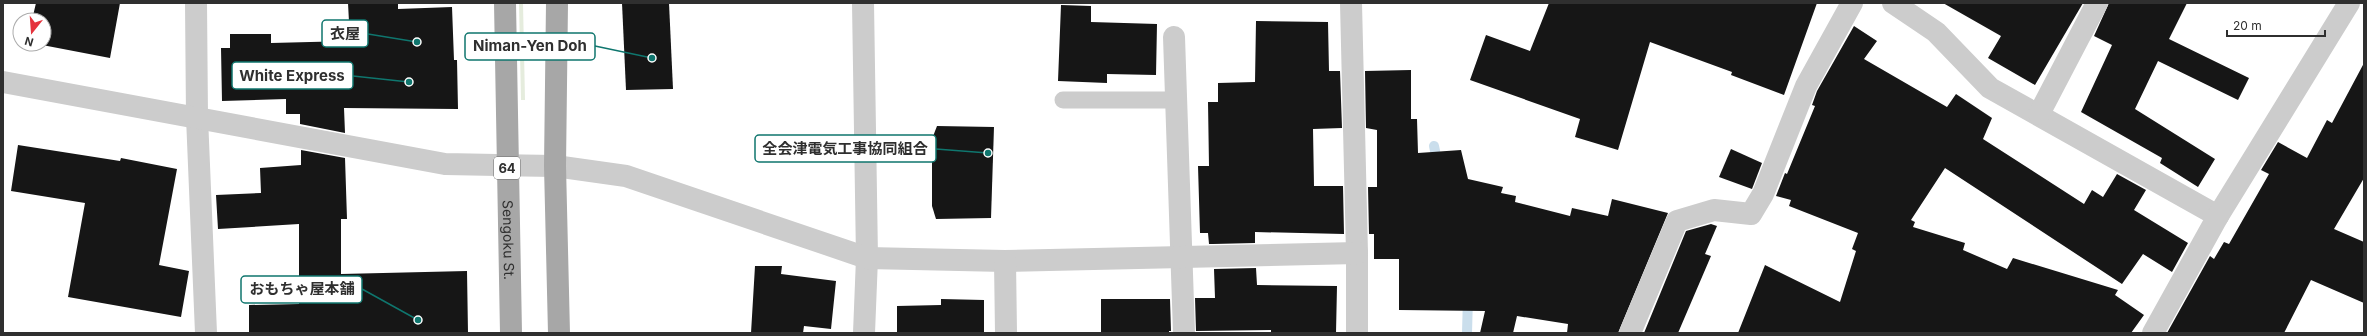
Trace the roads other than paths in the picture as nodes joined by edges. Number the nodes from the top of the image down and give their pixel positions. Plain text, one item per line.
1 (196, 3) edge
2 (505, 3) edge
3 (557, 3) edge
4 (863, 3) edge
5 (1351, 3) edge
6 (1852, 3) edge
7 (1893, 3) edge
8 (2097, 3) edge
9 (2348, 3) edge
10 (1174, 37) dead end
11 (3, 82) edge
12 (1063, 100) dead end
13 (1177, 100) junction
14 (2039, 114) junction
15 (198, 117) junction
16 (507, 166) junction
17 (555, 166) junction
18 (2218, 216) junction
19 (1358, 253) junction
20 (1183, 257) junction
21 (867, 258) junction
22 (1006, 261) junction
23 (206, 333) edge
24 (511, 333) edge
25 (559, 333) edge
26 (864, 333) edge
27 (1006, 333) edge
28 (1184, 333) edge
29 (1357, 333) edge
30 (1630, 333) edge
31 (2153, 333) edge

1 - 15 street
2 - 16 main road, Sengoku St. / 64
3 - 17 main road
4 - 21 street
5 - 19 street
6 - 30 street
7 - 14 street
8 - 14 street
9 - 18 street
10 - 13 street
11 - 15 street
12 - 13 lane
13 - 20 street
14 - 18 street
15 - 16 street
15 - 23 street
16 - 17 street
16 - 24 main road, Sengoku St. / 64
17 - 21 street
17 - 25 main road
18 - 31 street
19 - 20 street
19 - 29 street
20 - 22 street
20 - 28 street
21 - 22 street
21 - 26 street
22 - 27 street

